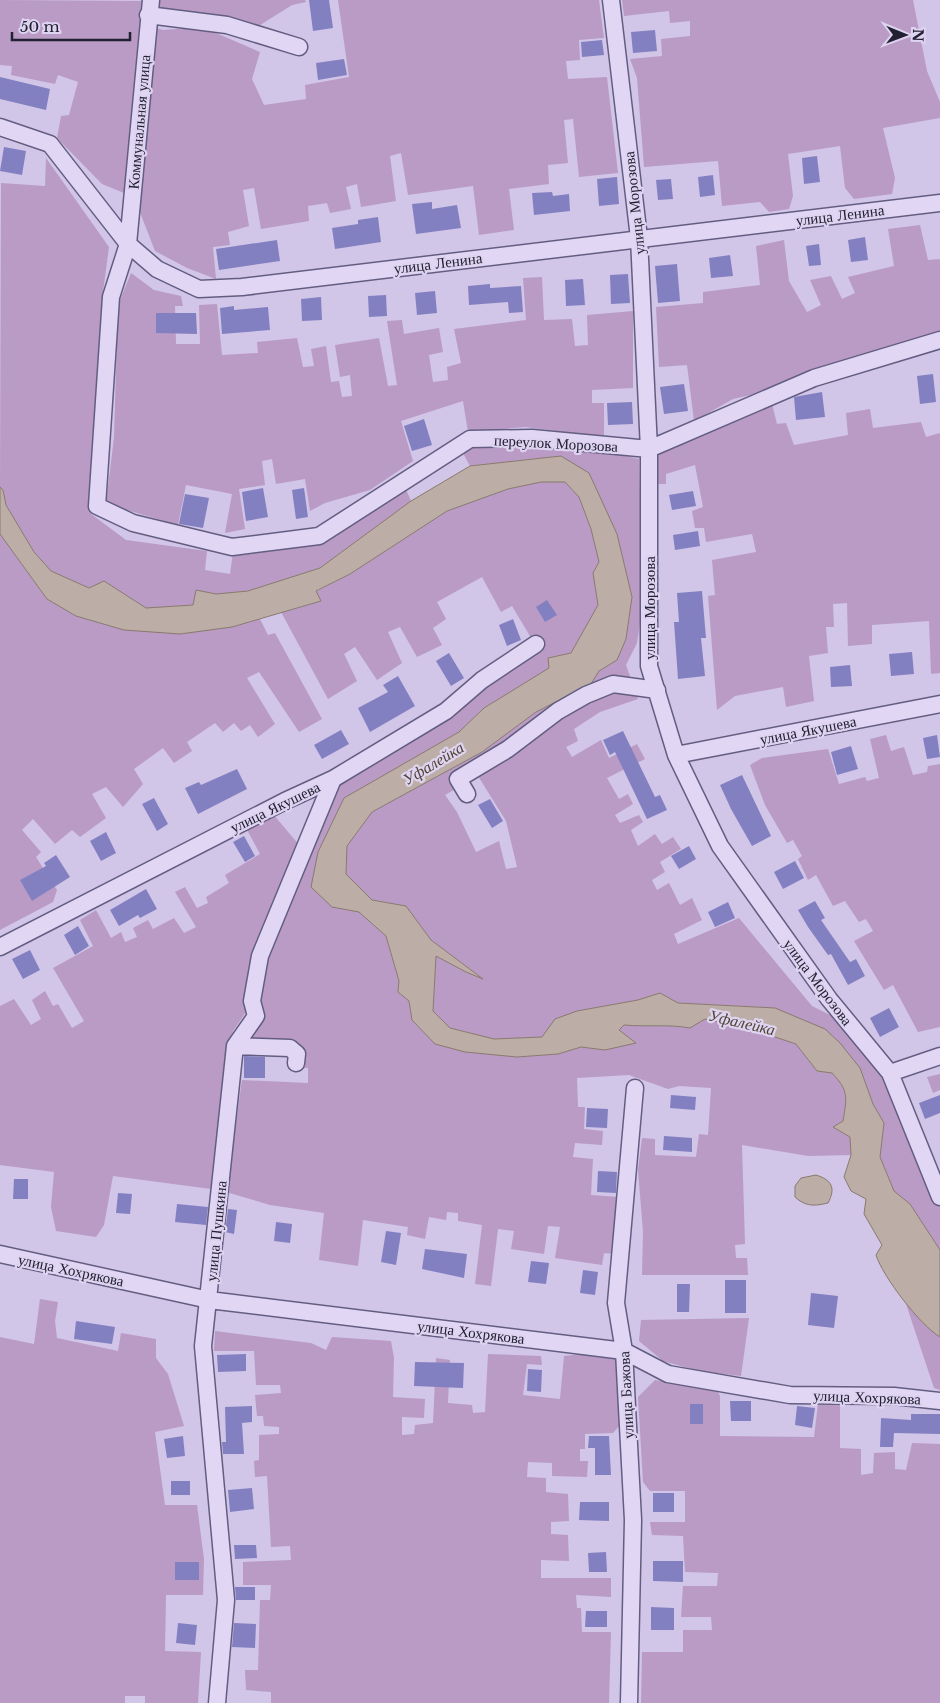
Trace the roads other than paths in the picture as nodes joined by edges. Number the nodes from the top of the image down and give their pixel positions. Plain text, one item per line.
1 (611, 0) edge
2 (149, 7) edge
3 (299, 47) dead end
4 (0, 127) edge
5 (940, 203) edge
6 (639, 238) junction
7 (128, 244) junction
8 (940, 340) edge
9 (649, 449) junction
10 (98, 506) joint
11 (536, 644) dead end
12 (657, 690) junction
13 (940, 704) edge
14 (676, 755) junction
15 (333, 779) junction
16 (467, 794) dead end
17 (0, 947) edge
18 (235, 1046) junction
19 (940, 1056) edge
20 (296, 1063) dead end
21 (890, 1073) junction
22 (635, 1088) dead end
23 (940, 1197) edge
24 (0, 1254) edge
25 (209, 1300) junction
26 (624, 1351) junction
27 (940, 1401) edge
28 (217, 1703) edge
29 (629, 1703) edge

1 - 6 street, улица Морозова
2 - 3 street
2 - 7 street, Коммунальная улица
4 - 7 street, улица Ленина
5 - 6 street, улица Ленина
6 - 7 street, улица Ленина
6 - 9 street, улица Морозова
7 - 10 street, Коммунальная улица
8 - 9 street, переулок Морозова
9 - 10 street, переулок Морозова
9 - 12 street, улица Морозова
11 - 15 street, улица Якушева
12 - 14 street, улица Морозова
12 - 16 street
13 - 14 street, улица Якушева
14 - 21 street, улица Морозова
15 - 17 street, улица Якушева
15 - 18 street, улица Пушкина
18 - 20 street
18 - 25 street, улица Пушкина
19 - 21 street
21 - 23 street, улица Морозова
22 - 26 street, улица Бажова
24 - 25 street, улица Хохрякова
25 - 26 street, улица Хохрякова
25 - 28 street, улица Пушкина
26 - 27 street, улица Хохрякова
26 - 29 street, улица Бажова

